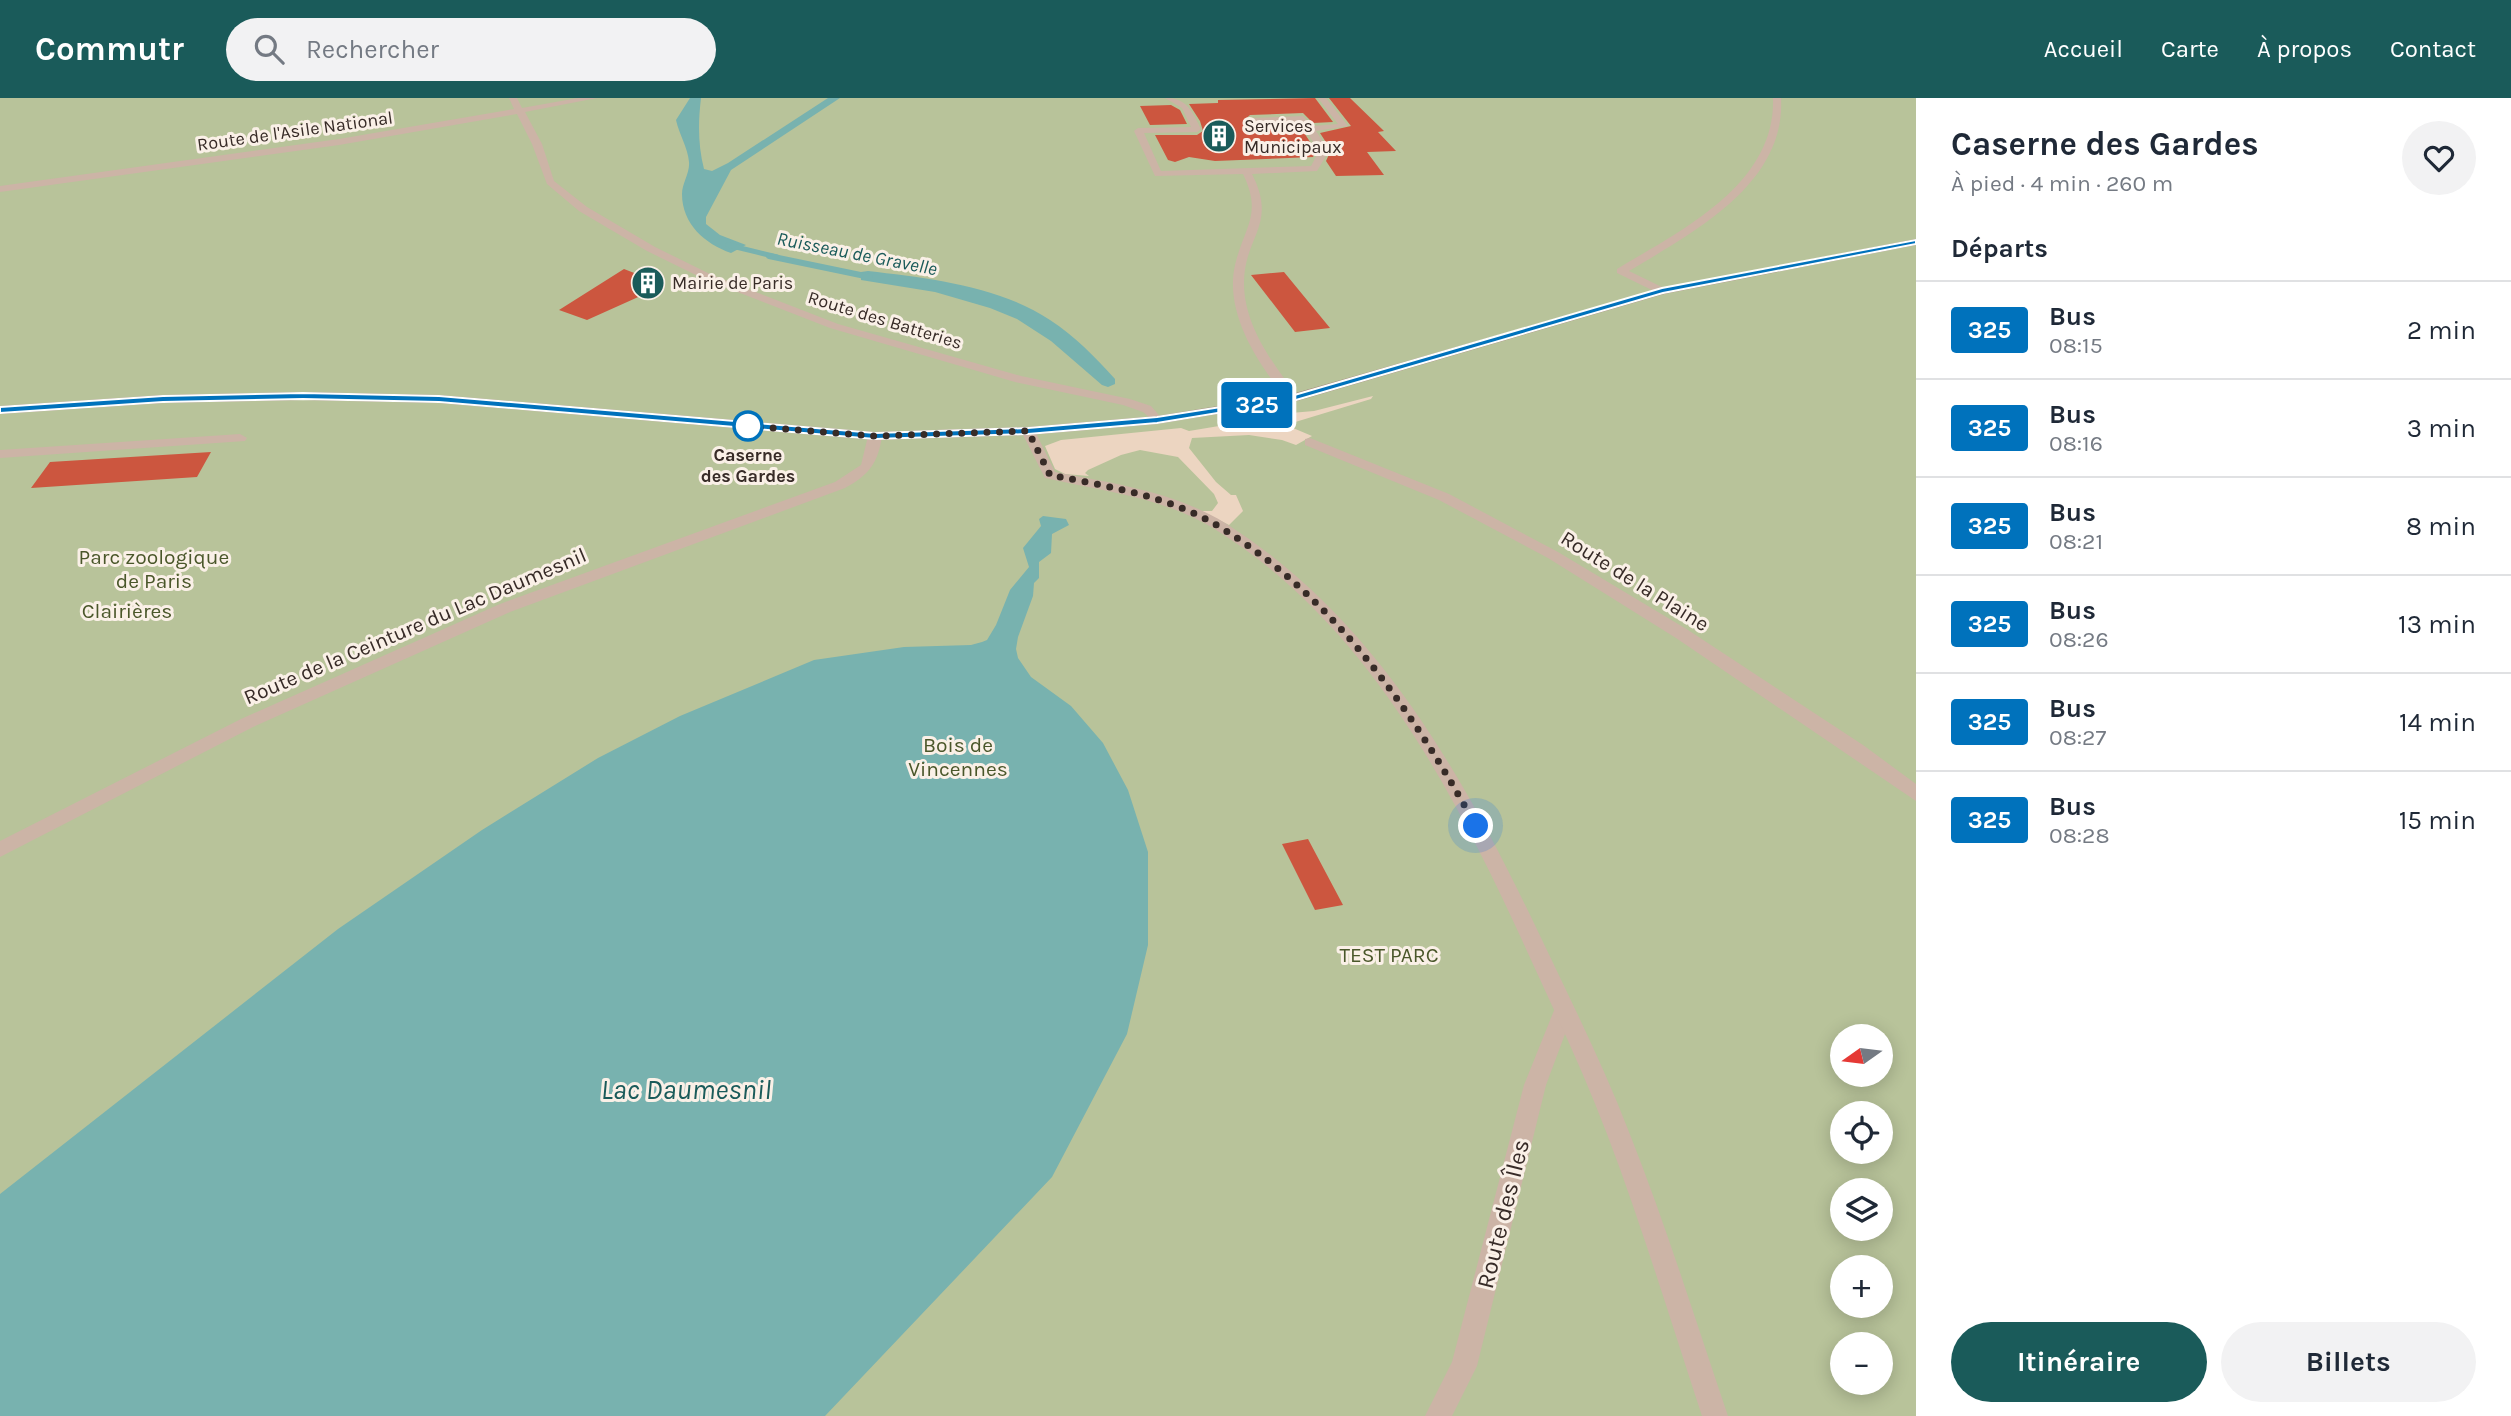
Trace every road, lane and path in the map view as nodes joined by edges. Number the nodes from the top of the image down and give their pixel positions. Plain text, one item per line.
1 (513, 98) edge
2 (593, 98) edge
3 (1169, 98) edge
4 (1322, 98) edge
5 (1777, 98) edge
6 (522, 111) junction
7 (1250, 121) dead end
8 (1311, 129) junction
9 (1246, 171) junction
10 (0, 189) edge
11 (1916, 242) edge
12 (1662, 290) junction
13 (1293, 398) junction
14 (0, 410) edge
15 (1157, 420) junction
16 (1028, 431) junction
17 (875, 436) junction
18 (240, 438) dead end
19 (1310, 442) dead end
20 (0, 454) edge
21 (1916, 794) edge
22 (0, 850) edge
23 (1564, 1010) junction
24 (1438, 1416) edge
25 (1715, 1416) edge

1 - 6 street, Route des Batteries
2 - 6 street, Route de l'Asile National
3 - 9 street
4 - 8 street
5 - 12 street
6 - 10 street, Route de l'Asile National
6 - 15 street, Route des Batteries
7 - 8 street
8 - 9 street
9 - 13 street
11 - 12 main road
12 - 13 main road
13 - 15 main road
14 - 17 main road
15 - 16 main road
16 - 17 main road
16 - 23 street
17 - 22 street, Route de la Ceinture du Lac Daumesnil
18 - 20 street
19 - 21 street, Route de la Plaine
23 - 24 street, Route des Îles
23 - 25 street

